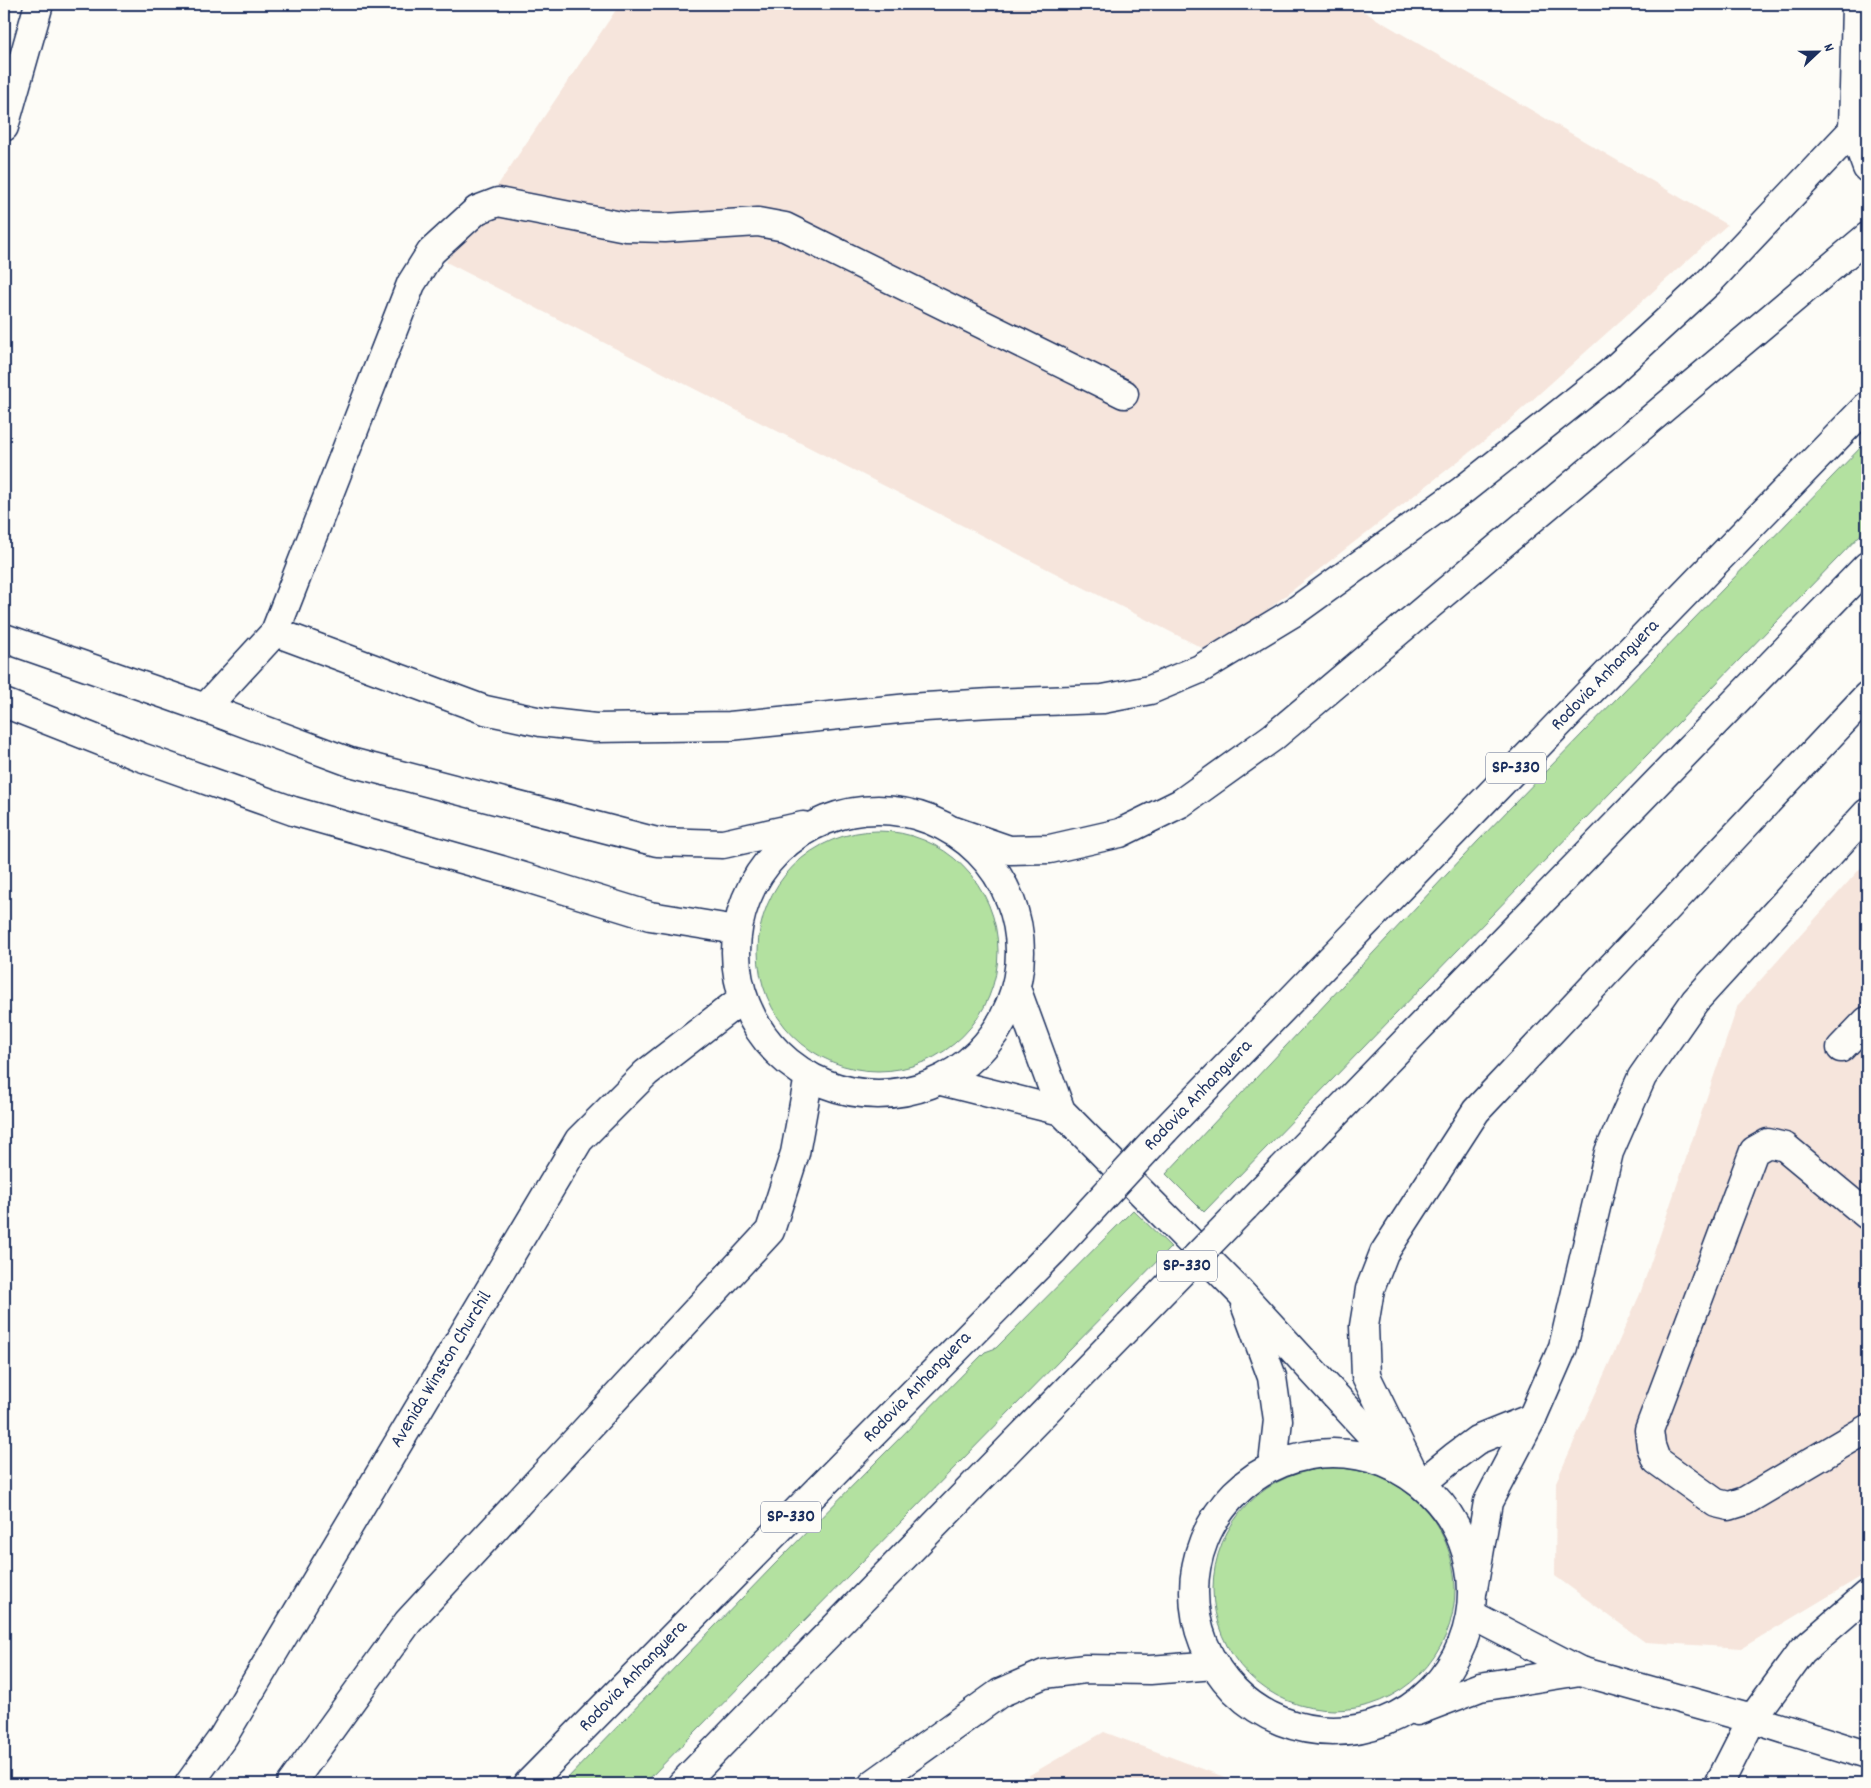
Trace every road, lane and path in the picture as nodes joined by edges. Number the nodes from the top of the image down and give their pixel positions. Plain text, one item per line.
1 (39, 4) edge
2 (1856, 4) edge
3 (4, 128) edge
4 (1853, 130) junction
5 (1867, 168) edge
6 (1867, 237) edge
7 (1124, 394) dead end
8 (1867, 406) edge
9 (1867, 566) edge
10 (275, 632) junction
11 (4, 638) edge
12 (1867, 696) edge
13 (4, 703) edge
14 (205, 708) junction
15 (1867, 813) edge
16 (814, 824) junction
17 (954, 831) junction
18 (737, 930) junction
19 (1016, 988) junction
20 (743, 998) junction
21 (1867, 1020) edge
22 (1841, 1048) dead end
23 (808, 1076) junction
24 (941, 1081) junction
25 (1061, 1111) junction
26 (1867, 1215) edge
27 (1240, 1292) junction
28 (1532, 1418) junction
29 (1867, 1429) edge
30 (1273, 1464) junction
31 (1414, 1478) junction
32 (1867, 1595) edge
33 (1472, 1602) junction
34 (1215, 1665) junction
35 (1580, 1671) junction
36 (1752, 1719) junction
37 (1385, 1723) junction
38 (1867, 1755) edge
39 (189, 1784) edge
40 (291, 1784) edge
41 (528, 1784) edge
42 (682, 1784) edge
43 (872, 1784) edge
44 (1719, 1784) edge

1 - 3 main road
2 - 4 main road
4 - 5 main road
4 - 10 main road
6 - 17 main road
7 - 10 main road
8 - 41 main road, Rodovia Anhanguera / SP-330, bridge
9 - 42 main road, SP-330, bridge
10 - 14 main road
11 - 14 main road
12 - 31 main road
13 - 18 main road
14 - 16 main road
15 - 28 main road
16 - 17 main road
16 - 18 main road
17 - 19 main road
18 - 20 main road
19 - 24 main road
19 - 25 main road
20 - 23 main road
20 - 39 main road, Avenida Winston Churchil
21 - 22 main road
23 - 24 main road
23 - 40 main road
24 - 25 main road
25 - 27 main road
26 - 29 main road
27 - 30 main road
27 - 31 main road
28 - 31 main road
28 - 33 main road
30 - 31 main road
30 - 34 main road
31 - 33 main road
32 - 36 main road
33 - 35 main road
33 - 37 main road
34 - 37 main road
34 - 43 main road
35 - 36 main road
35 - 37 main road
36 - 38 main road
36 - 44 main road

